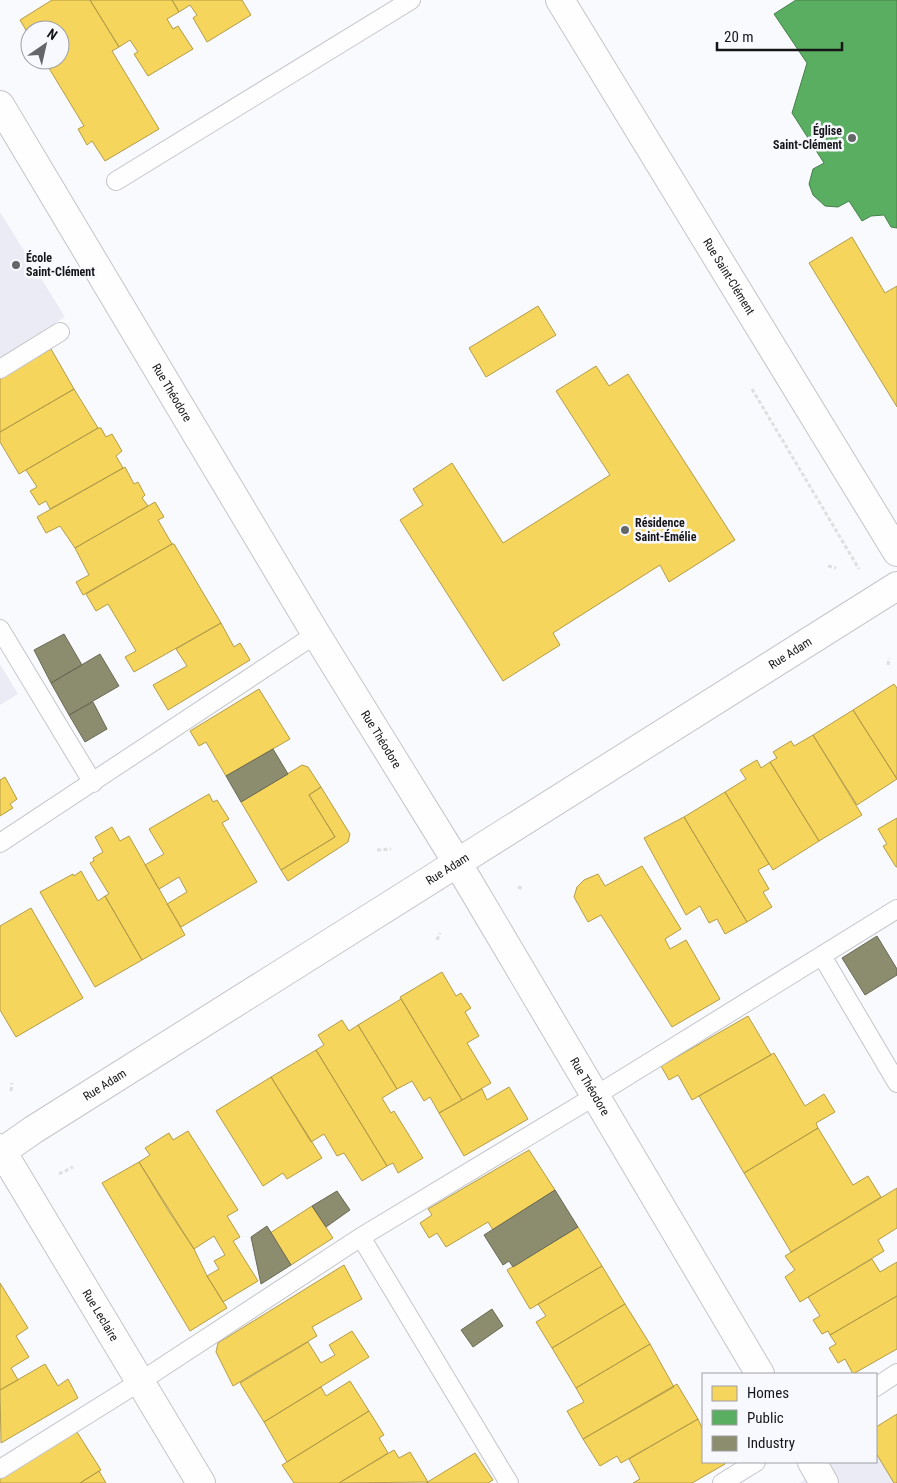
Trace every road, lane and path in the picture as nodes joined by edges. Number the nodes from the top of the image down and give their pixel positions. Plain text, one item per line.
1 (411, 0) edge
2 (560, 0) edge
3 (0, 106) edge
4 (116, 182) dead end
5 (60, 332) dead end
6 (0, 369) edge
7 (897, 552) edge
8 (828, 566) dead end
9 (836, 568) dead end
10 (897, 586) edge
11 (0, 628) edge
12 (316, 634) junction
13 (889, 658) dead end
14 (888, 665) dead end
15 (92, 782) junction
16 (0, 843) edge
17 (391, 849) dead end
18 (377, 850) dead end
19 (458, 864) junction
20 (518, 887) dead end
21 (524, 889) dead end
22 (897, 909) edge
23 (440, 933) dead end
24 (437, 940) dead end
25 (822, 956) junction
26 (897, 1082) edge
27 (12, 1084) dead end
28 (11, 1091) dead end
29 (595, 1096) junction
30 (1, 1151) edge
31 (73, 1167) dead end
32 (58, 1174) dead end
33 (361, 1237) junction
34 (759, 1373) edge
35 (897, 1373) edge
36 (140, 1382) junction
37 (877, 1386) edge
38 (754, 1463) edge
39 (813, 1463) edge
40 (0, 1469) edge
41 (201, 1483) edge
42 (509, 1483) edge
43 (722, 1483) edge
44 (824, 1483) edge

1 - 4 lane
2 - 7 street, Rue Saint-Clément
3 - 12 street, Rue Théodore
5 - 6 lane
8 - 9 path
10 - 19 street, Rue Adam
11 - 15 lane
12 - 15 lane
12 - 19 street, Rue Théodore
13 - 14 path
15 - 16 lane
17 - 18 path
19 - 29 street, Rue Théodore
19 - 30 street, Rue Adam
20 - 21 path
22 - 25 lane
23 - 24 path
25 - 26 lane
25 - 29 lane
27 - 28 path
29 - 33 lane
29 - 34 street, Rue Théodore
30 - 36 street, Rue Leclaire
31 - 32 path
33 - 36 lane
33 - 42 lane
35 - 37 lane
36 - 40 lane
36 - 41 street, Rue Leclaire
38 - 43 lane
39 - 44 street

